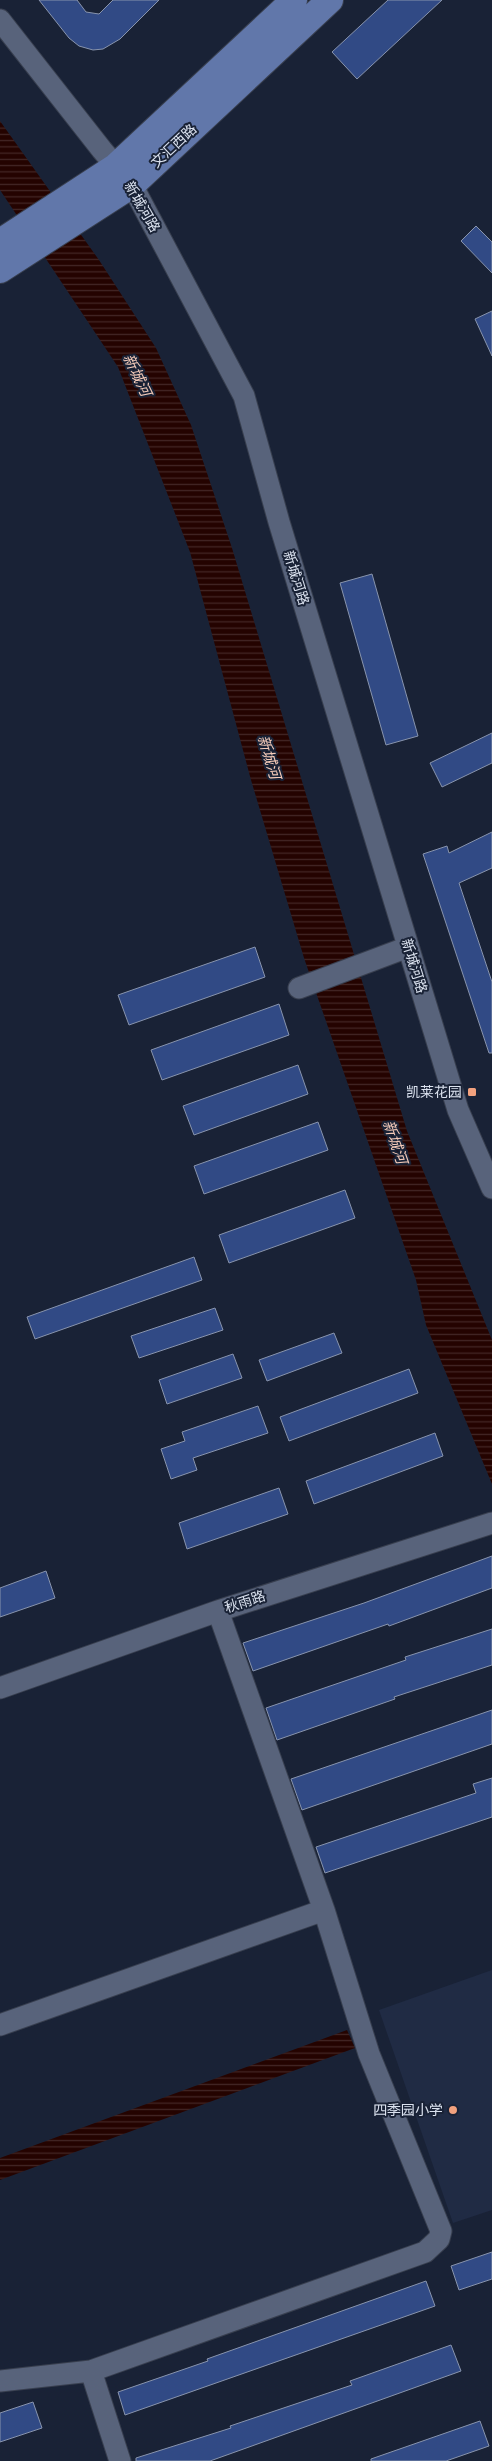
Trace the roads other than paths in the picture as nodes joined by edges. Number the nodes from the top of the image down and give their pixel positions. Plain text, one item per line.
1 (294, 0) edge
2 (330, 0) edge
3 (0, 20) edge
4 (124, 176) junction
5 (11, 245) edge
6 (0, 270) edge
7 (408, 947) junction
8 (299, 988) dead end
9 (492, 1188) edge
10 (492, 1523) edge
11 (218, 1611) junction
12 (0, 1688) edge
13 (324, 1910) junction
14 (1, 2023) edge
15 (91, 2371) junction
16 (0, 2381) edge
17 (120, 2461) edge

1 - 4 main road, 文汇西路
2 - 4 main road, 文汇西路
3 - 4 street, 新城河路
4 - 5 main road, 文汇西路
4 - 7 street, 新城河路
5 - 6 main road, 文汇西路
7 - 8 street
7 - 9 street, 新城河路
10 - 11 street, 秋雨路
11 - 12 street, 秋雨路
11 - 13 street
13 - 14 street
13 - 15 street
15 - 16 street
15 - 17 street

